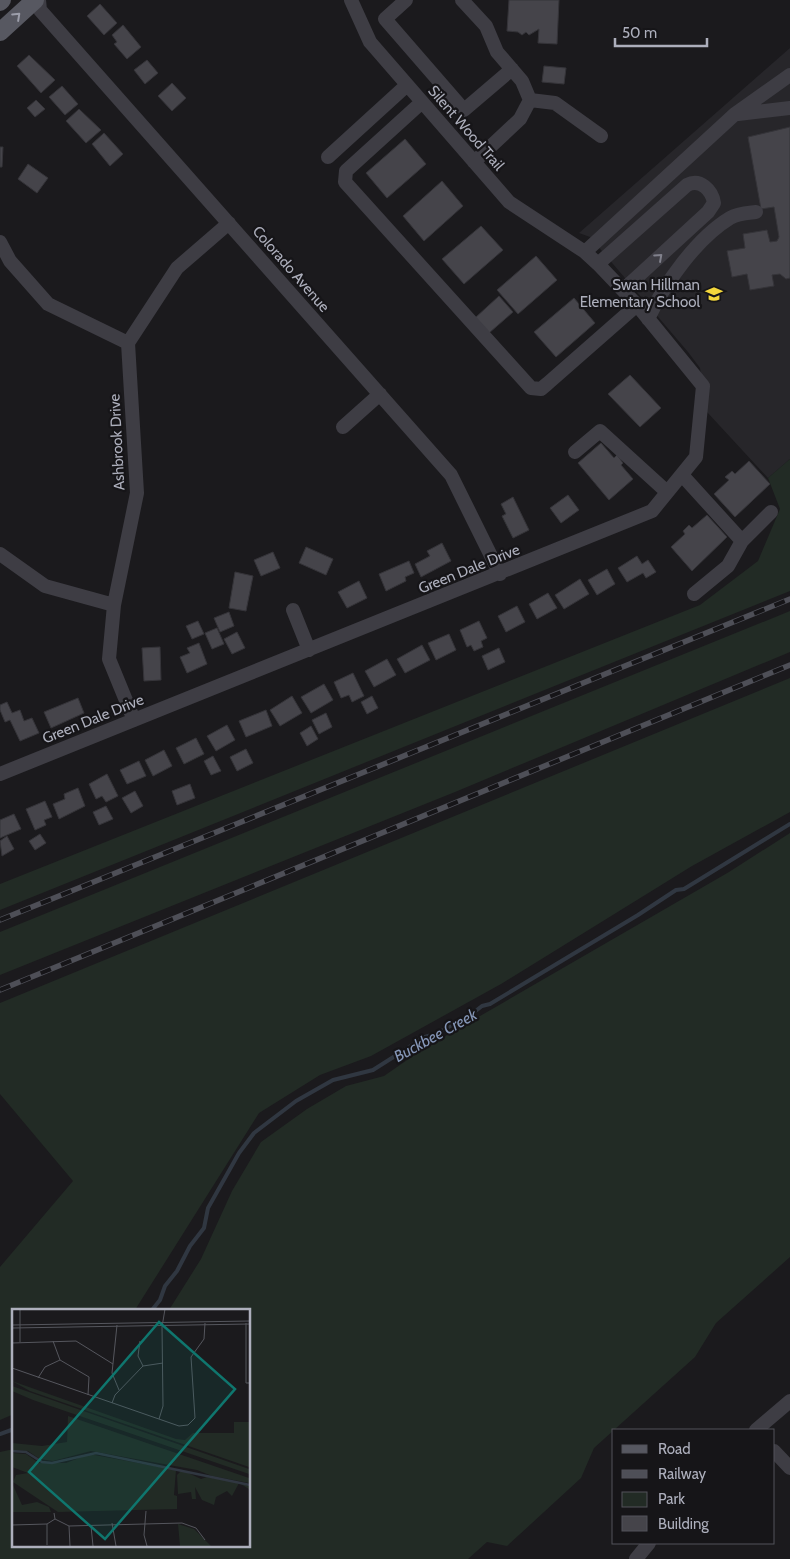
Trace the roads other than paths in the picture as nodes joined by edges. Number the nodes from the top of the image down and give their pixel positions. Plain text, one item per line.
1 (34, 0) edge
2 (39, 0) edge
3 (351, 0) edge
4 (406, 0) edge
5 (462, 0) edge
6 (0, 32) edge
7 (512, 69) junction
8 (790, 75) edge
9 (407, 85) junction
10 (530, 100) junction
11 (422, 102) junction
12 (790, 108) edge
13 (735, 114) junction
14 (601, 136) dead end
15 (328, 157) dead end
16 (474, 162) junction
17 (756, 212) dead end
18 (229, 223) junction
19 (680, 237) junction
20 (0, 242) edge
21 (696, 249) junction
22 (585, 252) junction
23 (598, 264) junction
24 (623, 290) junction
25 (637, 306) junction
26 (648, 319) junction
27 (128, 343) junction
28 (380, 394) junction
29 (343, 426) dead end
30 (575, 452) dead end
31 (682, 475) junction
32 (667, 492) junction
33 (771, 512) dead end
34 (742, 541) junction
35 (0, 554) edge
36 (500, 574) junction
37 (694, 594) dead end
38 (114, 605) junction
39 (293, 610) dead end
40 (309, 650) junction
41 (134, 720) junction
42 (0, 774) edge
43 (790, 1401) edge
44 (757, 1429) edge
45 (775, 1452) edge
46 (790, 1468) edge
47 (648, 1544) edge
48 (640, 1558) edge

6 -> 1 main road
2 - 18 street, Colorado Avenue
3 - 9 street, Silent Wood Trail
4 - 7 street
5 - 7 street
7 - 10 street
8 - 13 street
9 - 11 street, Silent Wood Trail
9 - 15 street
10 - 14 street
10 - 16 street
11 - 16 street, Silent Wood Trail
11 - 25 street
12 - 13 street
13 - 22 street
16 - 22 street, Silent Wood Trail
17 - 21 street
18 - 27 street
18 - 28 street, Colorado Avenue
19 - 21 street
19 - 23 street
24 -> 19 street
20 - 27 street
21 - 26 street
22 - 23 street, Green Dale Drive
23 - 24 street, Green Dale Drive
24 - 25 street, Green Dale Drive
25 - 26 street, Green Dale Drive
26 - 31 street, Green Dale Drive
27 - 38 street, Ashbrook Drive
28 - 29 street
28 - 36 street, Colorado Avenue
30 - 32 street
31 - 32 street, Green Dale Drive
31 - 34 street
32 - 36 street, Green Dale Drive
33 - 34 street
34 - 37 street
35 - 38 street
36 - 40 street, Green Dale Drive
38 - 41 street, Ashbrook Drive
39 - 40 street
40 - 41 street, Green Dale Drive
41 - 42 street, Green Dale Drive
43 - 44 street
45 - 46 street
47 - 48 street

